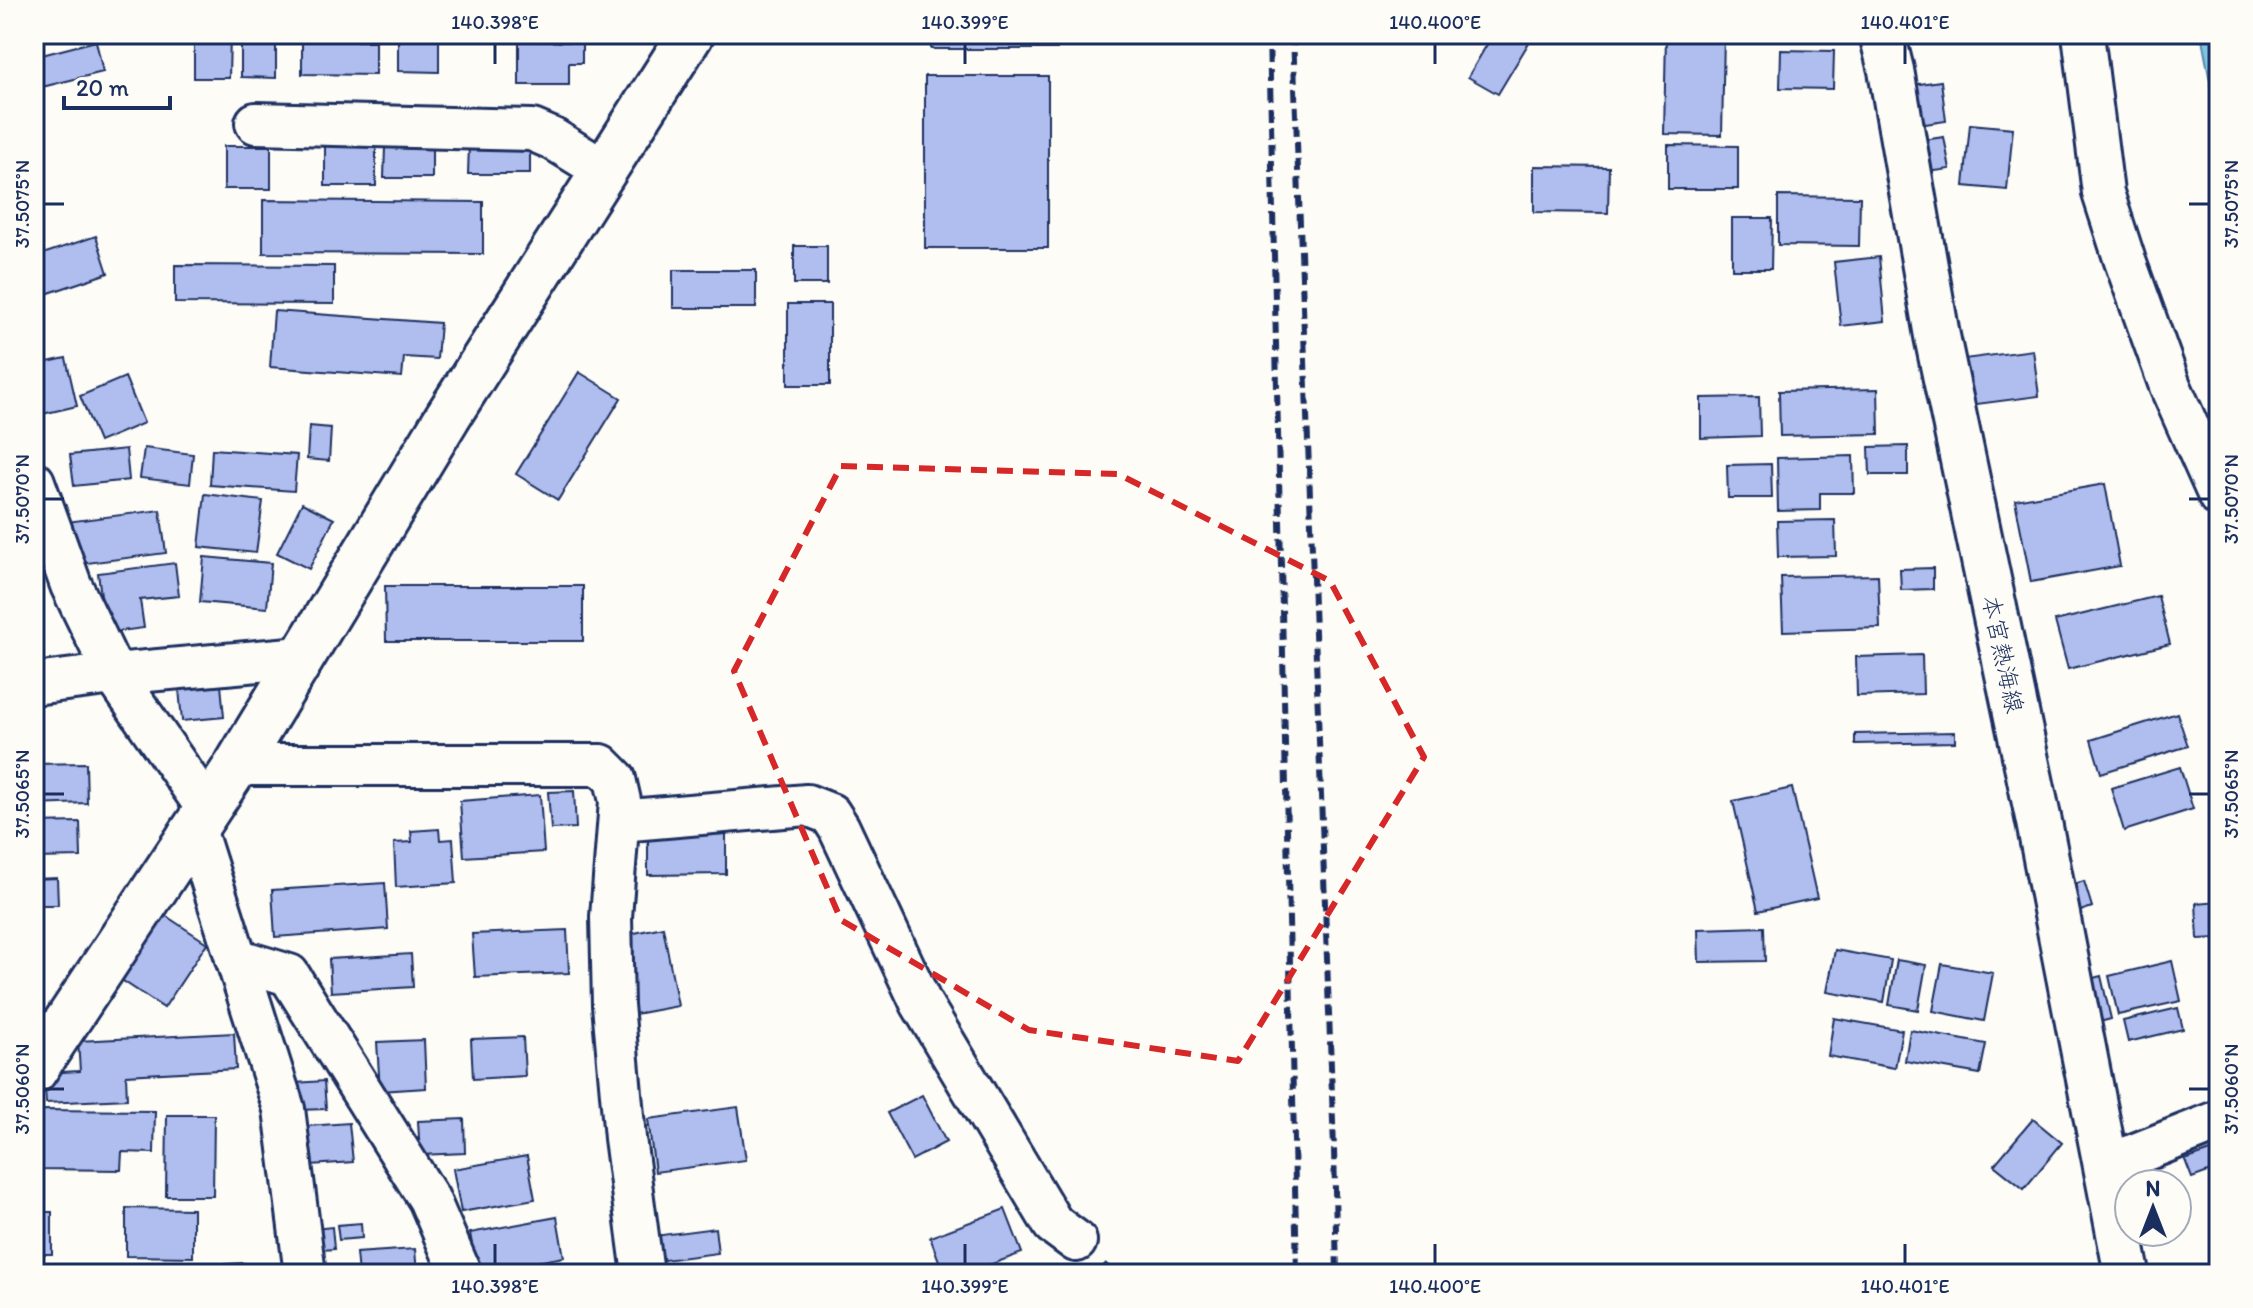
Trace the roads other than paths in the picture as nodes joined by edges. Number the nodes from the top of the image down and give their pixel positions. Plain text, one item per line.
1 (691, 34) edge
2 (1882, 34) edge
3 (2083, 34) edge
4 (256, 123) dead end
5 (605, 171) junction
6 (34, 482) edge
7 (2219, 496) edge
8 (302, 657) junction
9 (114, 674) junction
10 (34, 684) edge
11 (237, 765) junction
12 (201, 819) junction
13 (619, 821) junction
14 (236, 959) junction
15 (34, 1071) edge
16 (2219, 1121) edge
17 (2105, 1166) junction
18 (1076, 1241) dead end
19 (305, 1274) edge
20 (461, 1274) edge
21 (643, 1274) edge
22 (2127, 1274) edge

1 - 5 main road
2 - 17 main road, 本宮熱海線
3 - 7 street
4 - 5 street
5 - 8 main road
6 - 9 street
8 - 9 street
8 - 11 main road
9 - 10 street
9 - 12 street
11 - 12 main road
11 - 13 street
12 - 14 street
12 - 15 main road
13 - 18 street
13 - 21 street
14 - 19 street
14 - 20 street
16 - 17 street
17 - 22 main road, 本宮熱海線

